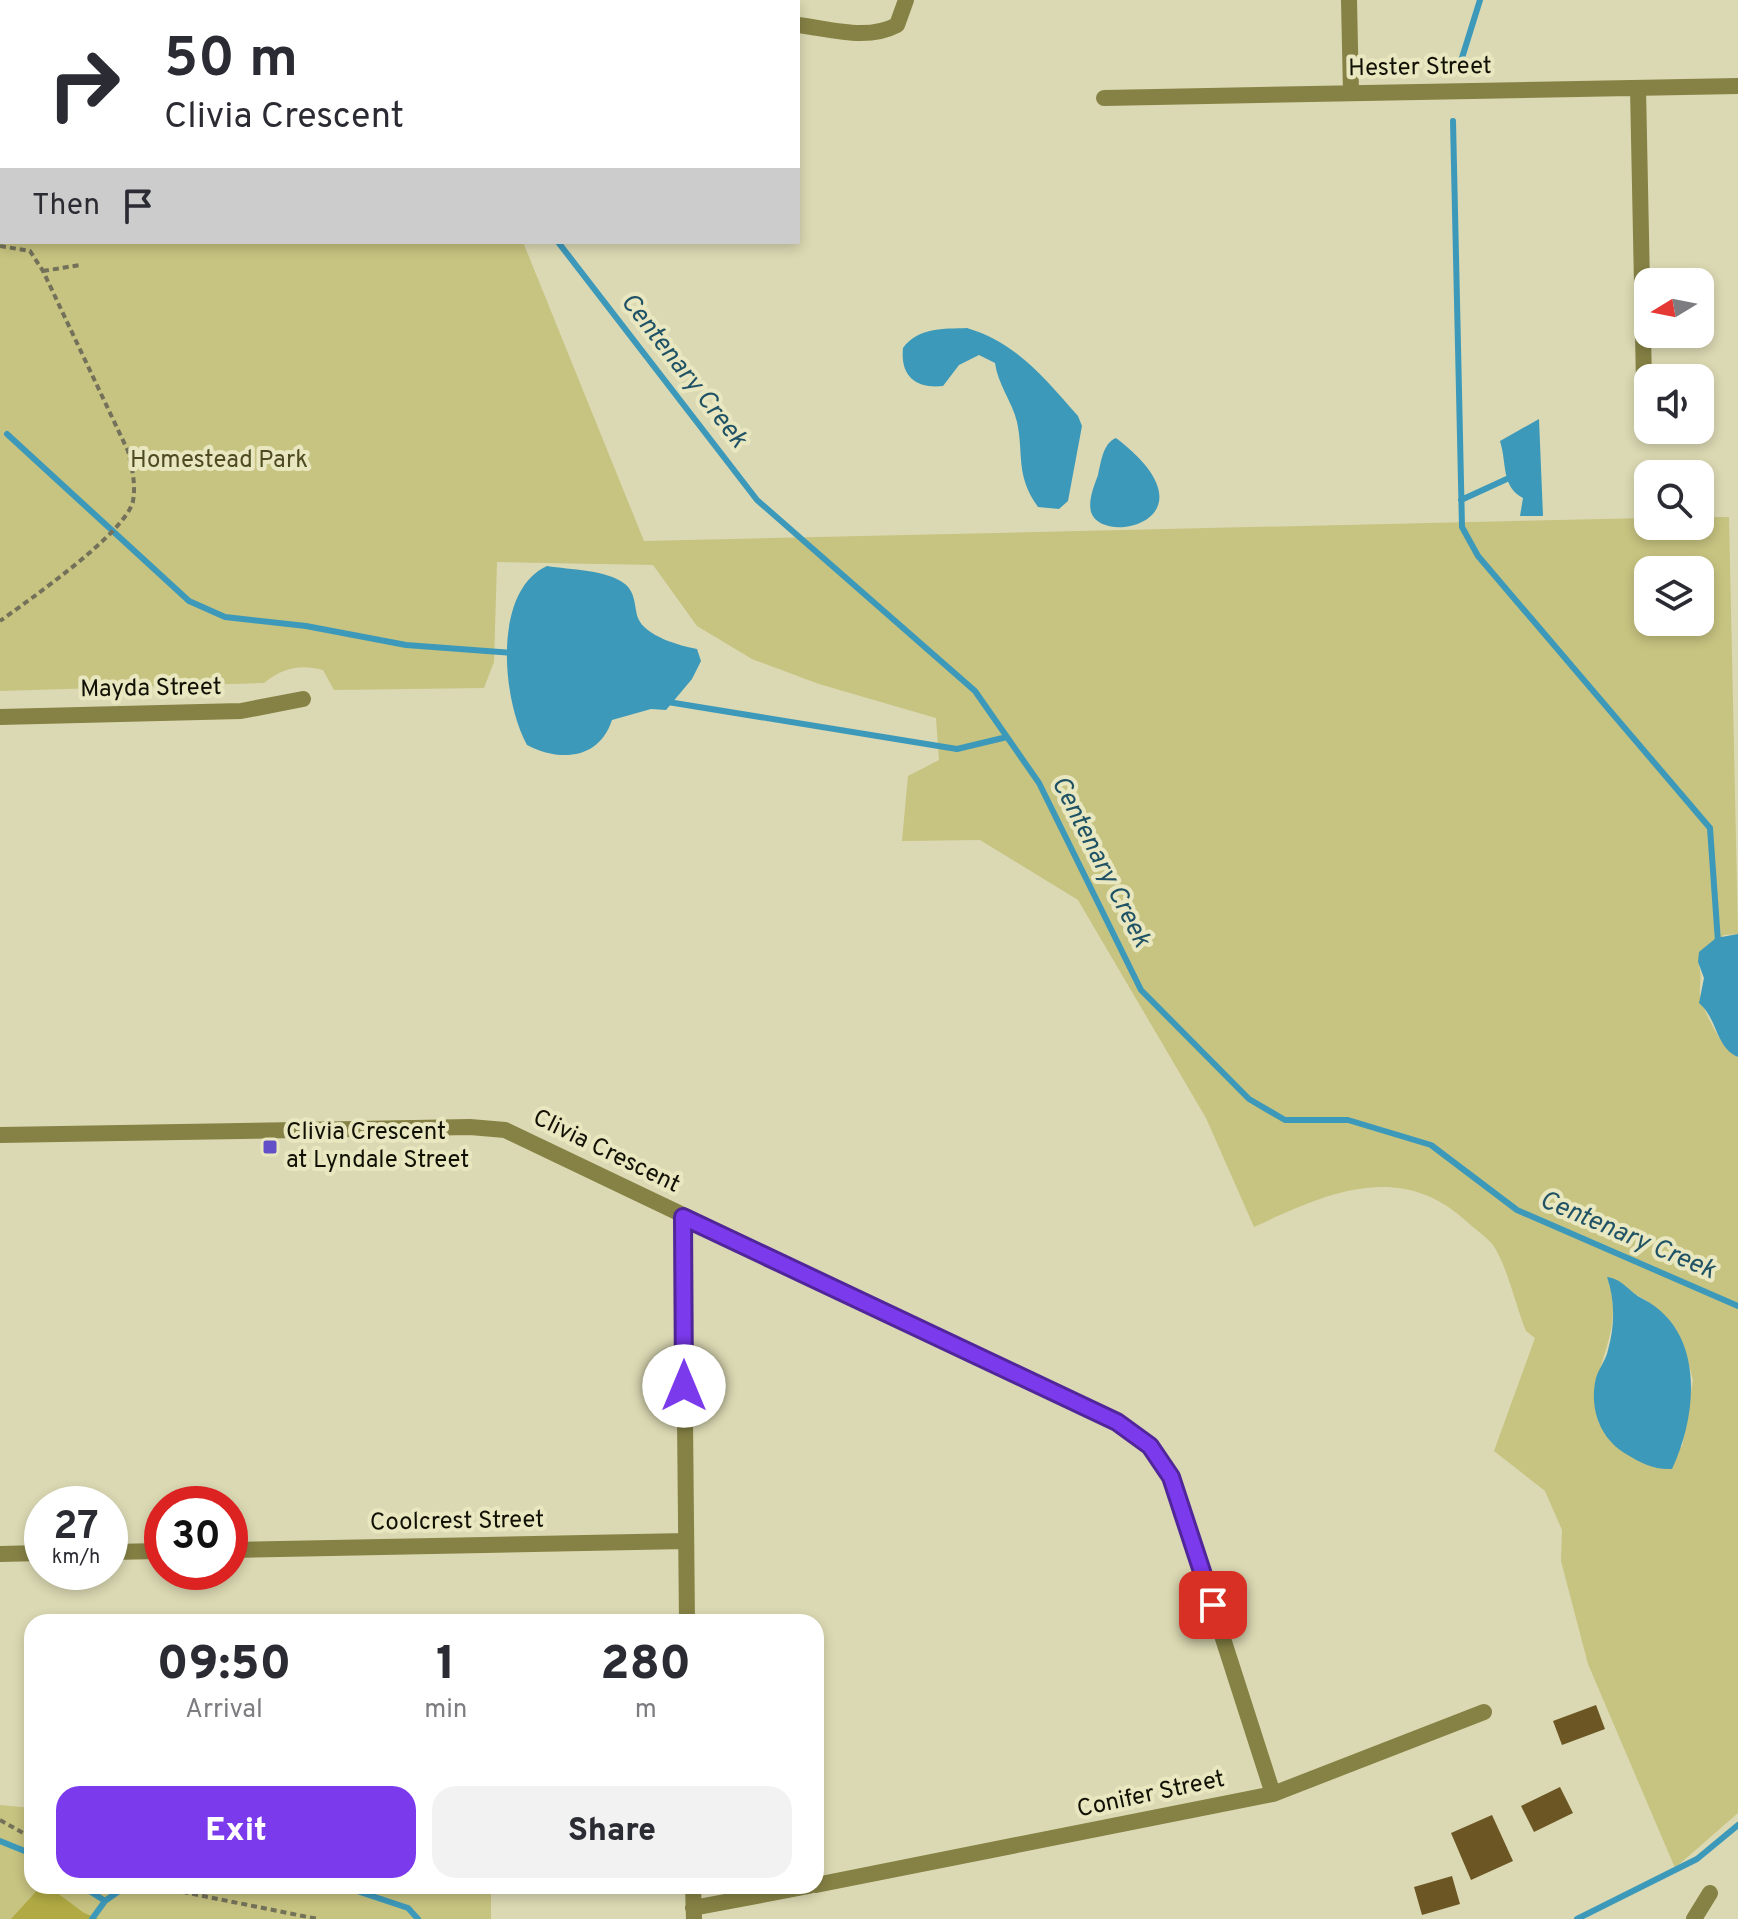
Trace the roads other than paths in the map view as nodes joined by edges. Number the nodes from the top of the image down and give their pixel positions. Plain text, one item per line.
1 (906, 0) edge
2 (1349, 0) edge
3 (800, 25) edge
4 (1738, 86) edge
5 (1638, 88) junction
6 (1351, 93) junction
7 (1104, 98) dead end
8 (1644, 364) edge
9 (303, 699) dead end
10 (0, 717) edge
11 (0, 1135) edge
12 (683, 1217) junction
13 (686, 1541) junction
14 (248, 1550) edge
15 (24, 1553) edge
16 (0, 1554) edge
17 (687, 1614) edge
18 (1484, 1712) dead end
19 (1273, 1794) junction
20 (824, 1883) edge
21 (1710, 1893) dead end
22 (775, 1894) edge
23 (694, 1913) edge
24 (1694, 1919) edge

1 - 3 street
2 - 6 street
4 - 5 street, Hester Street
5 - 6 street, Hester Street
5 - 8 street
6 - 7 street, Hester Street
9 - 10 street, Mayda Street
11 - 12 street, Clivia Crescent
12 - 13 street
12 - 19 street, Clivia Crescent
13 - 14 street, Coolcrest Street
13 - 17 street
15 - 16 street
18 - 19 street, Conifer Street
19 - 20 street, Conifer Street
21 - 24 street
22 - 23 street

